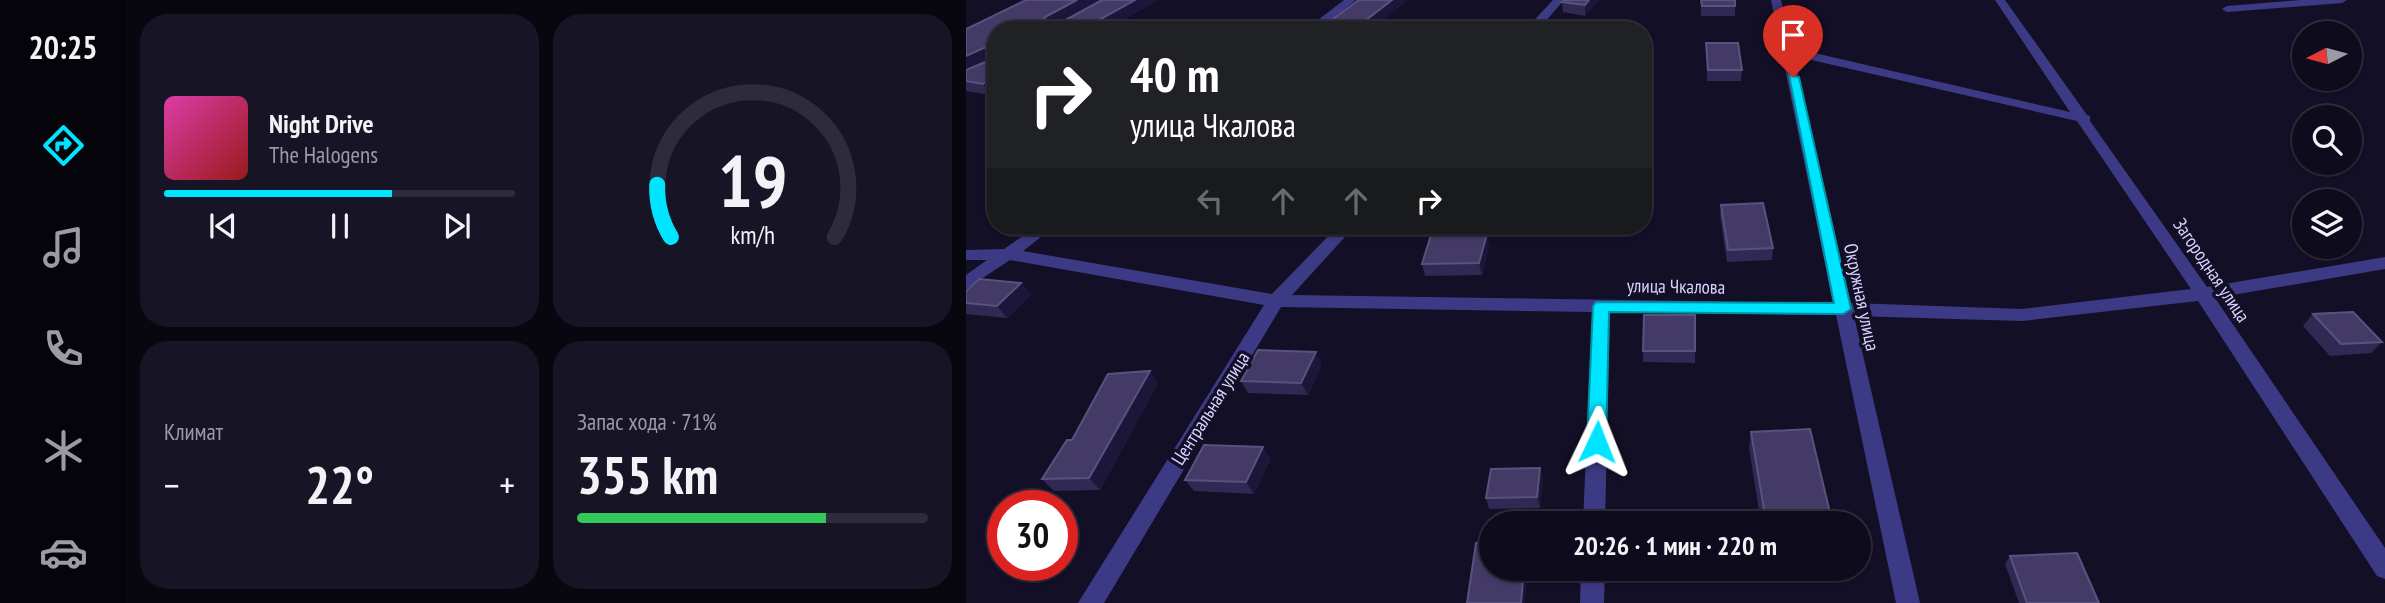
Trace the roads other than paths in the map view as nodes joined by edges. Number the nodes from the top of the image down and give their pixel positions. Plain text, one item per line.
1 (1351, 0) edge
2 (1559, 0) edge
3 (1776, 0) edge
4 (2000, 0) edge
5 (2343, 0) edge
6 (2227, 9) dead end
7 (1323, 21) edge
8 (1539, 21) edge
9 (1788, 51) junction
10 (2085, 119) junction
11 (1035, 235) edge
12 (1338, 235) edge
13 (1009, 254) junction
14 (966, 255) edge
15 (2385, 262) edge
16 (966, 284) edge
17 (2203, 294) junction
18 (1276, 301) junction
19 (1601, 306) junction
20 (1843, 309) junction
21 (1594, 511) edge
22 (2385, 568) edge
23 (1593, 581) edge
24 (1090, 603) edge
25 (1592, 603) edge
26 (1908, 603) edge

1 - 7 street
2 - 8 street
3 - 9 street, Окружная улица
4 - 10 street, Загородная улица
5 - 6 street
9 - 10 street
9 - 20 street, Окружная улица
10 - 17 street, Загородная улица
11 - 13 street
12 - 18 street, Центральная улица
13 - 14 street, улица Чкалова
13 - 16 street
13 - 18 street, улица Чкалова
15 - 17 street, улица Чкалова
17 - 20 street, улица Чкалова
17 - 22 street, Загородная улица
18 - 19 street, улица Чкалова
18 - 24 street, Центральная улица
19 - 20 street, улица Чкалова
19 - 21 street
20 - 26 street, Окружная улица
23 - 25 street

